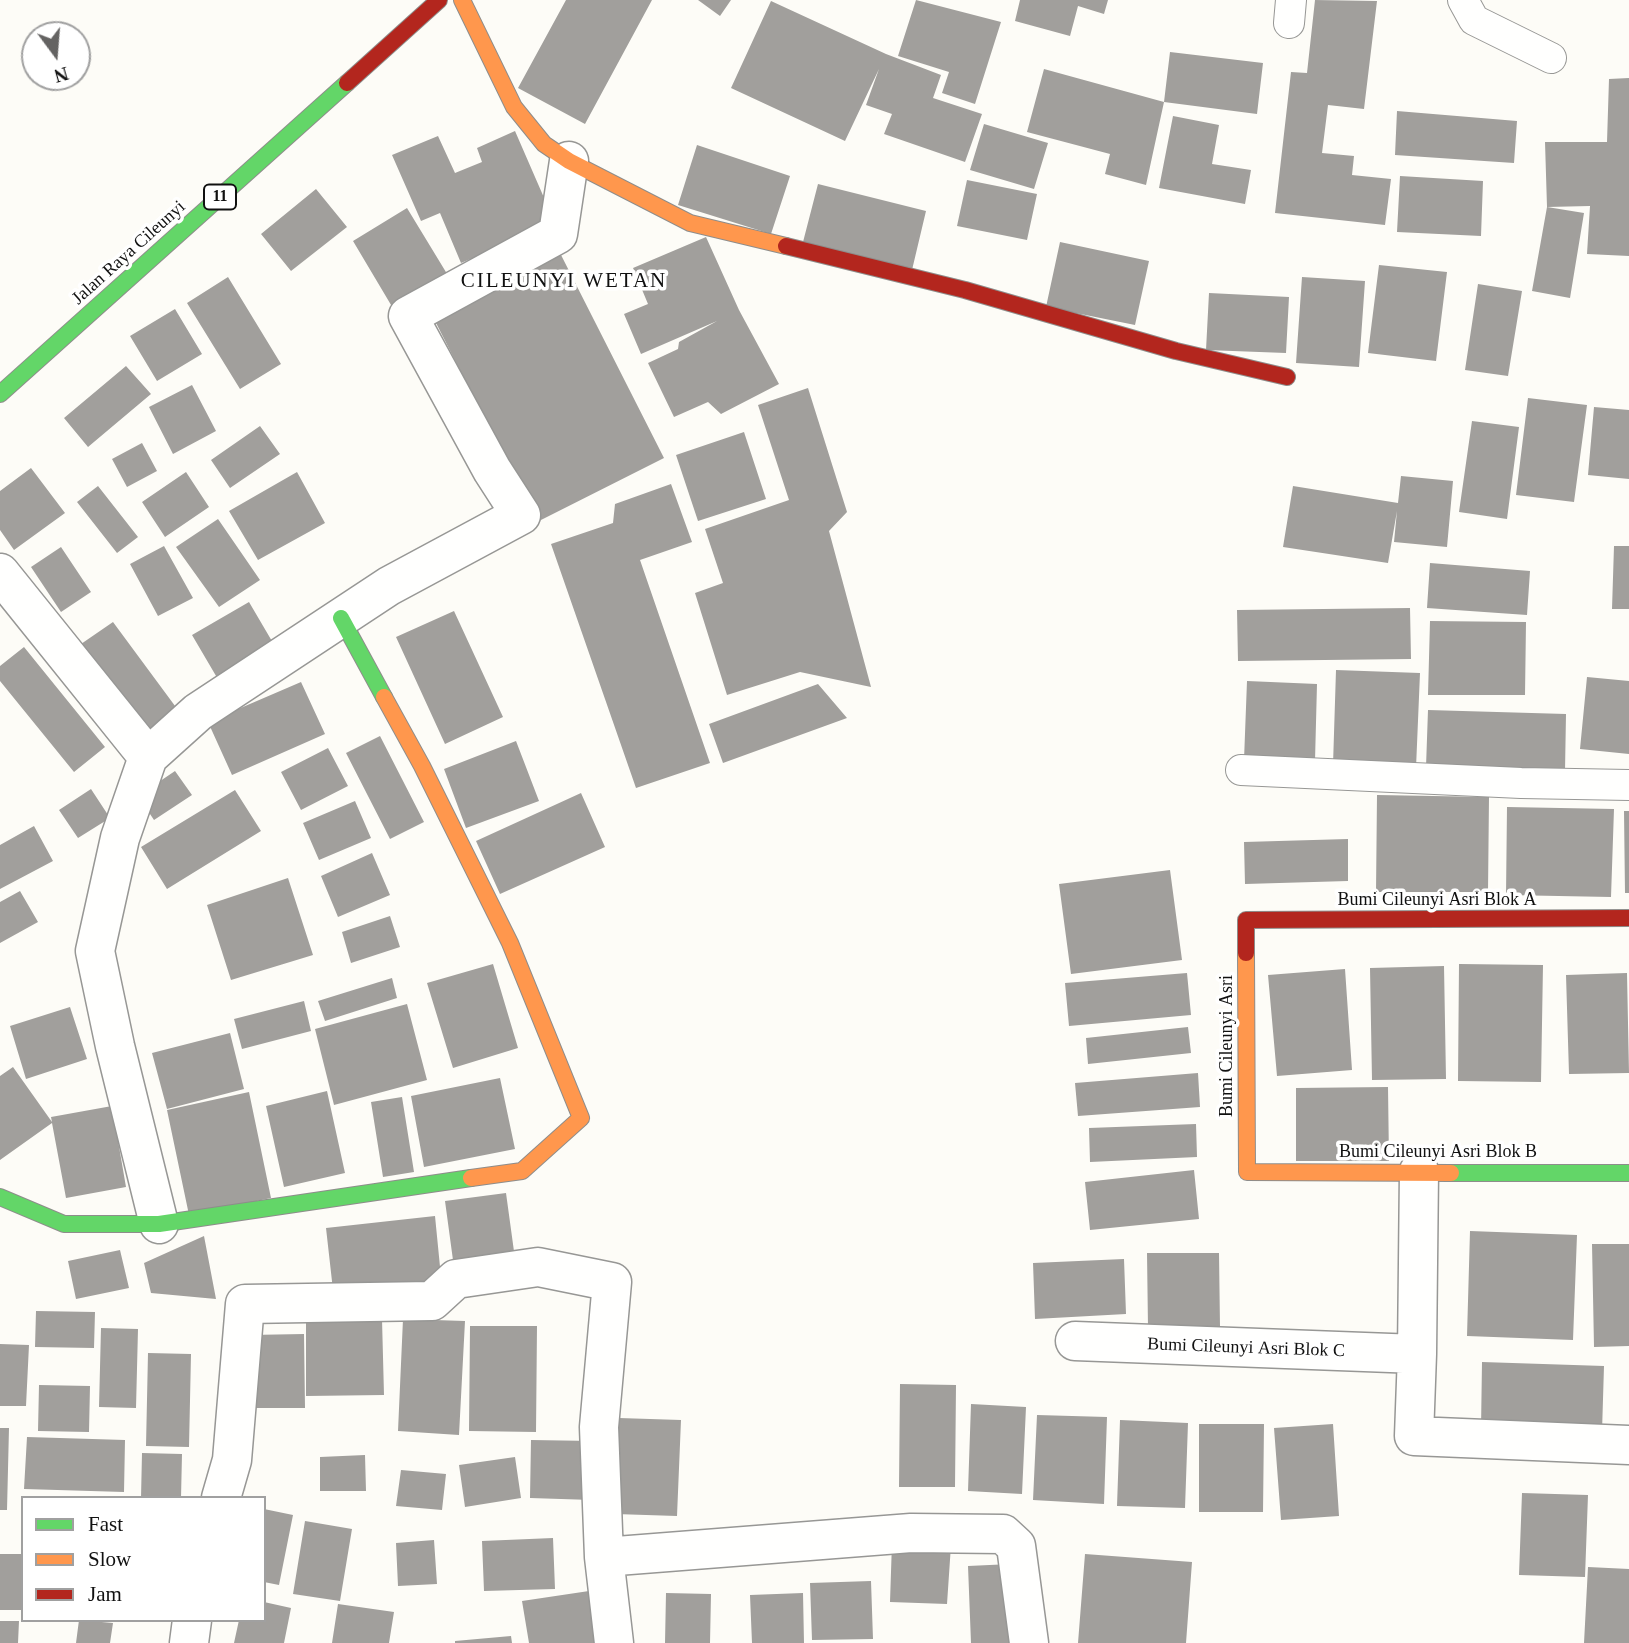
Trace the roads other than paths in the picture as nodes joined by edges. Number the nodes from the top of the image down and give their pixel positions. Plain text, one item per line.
1 (439, 0) edge
2 (463, 0) edge
3 (1463, 0) edge
4 (1551, 58) dead end
5 (569, 161) junction
6 (1287, 377) dead end
7 (0, 394) edge
8 (0, 573) edge
9 (341, 618) junction
10 (148, 757) junction
11 (1241, 770) dead end
12 (1629, 785) edge
13 (1629, 918) edge
14 (1246, 920) joint
15 (1419, 1171) junction
16 (1247, 1172) joint
17 (1629, 1173) edge
18 (0, 1197) edge
19 (159, 1224) junction
20 (1075, 1341) dead end
21 (1417, 1354) junction
22 (1629, 1445) edge
23 (222, 1496) edge
24 (604, 1557) junction
25 (192, 1622) edge
26 (189, 1643) edge
27 (614, 1643) edge
28 (1029, 1643) edge

1 - 7 main road, Jalan Raya Cileunyi / 11
2 - 5 main road
3 - 4 lane
5 - 6 main road
5 - 9 street
8 - 10 street
9 - 10 street
9 - 19 main road
10 - 19 street
11 - 12 lane
13 - 14 main road, Bumi Cileunyi Asri Blok A
14 - 16 main road, Bumi Cileunyi Asri
15 - 16 main road, Bumi Cileunyi Asri Blok B
15 - 17 main road, Bumi Cileunyi Asri Blok B
15 - 21 street
18 - 19 main road
20 - 21 street, Bumi Cileunyi Asri Blok C
21 - 22 street
23 - 24 street
24 - 27 street
24 - 28 street
25 - 26 street

